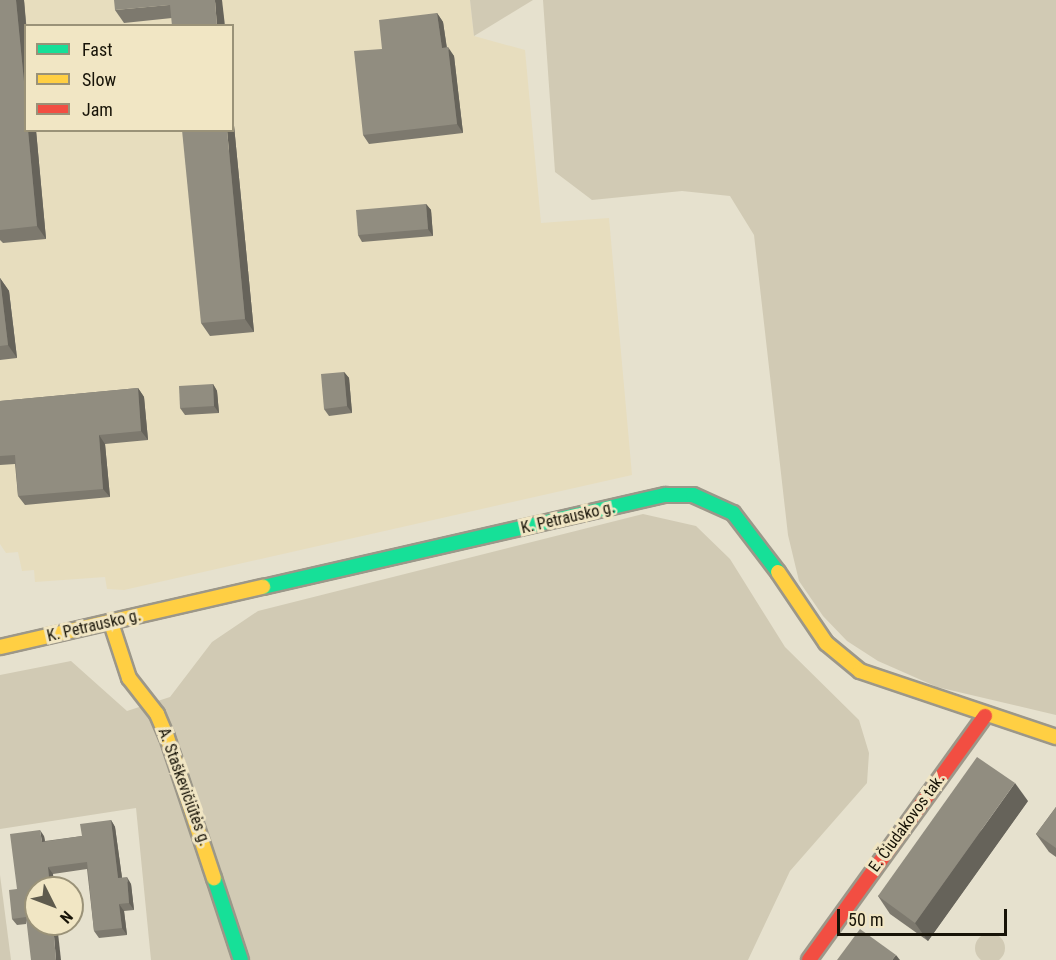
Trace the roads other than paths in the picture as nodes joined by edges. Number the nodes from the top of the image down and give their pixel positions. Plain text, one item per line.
1 (111, 622) junction
2 (0, 647) edge
3 (985, 716) junction
4 (1056, 737) edge
5 (241, 960) edge
6 (809, 960) edge

1 - 2 street, K. Petrausko g.
1 - 3 street, K. Petrausko g.
1 - 5 street, A. Staškevičiūtės g.
3 - 4 street, K. Petrausko g.
3 - 6 street, E. Čiudakovos tak.

